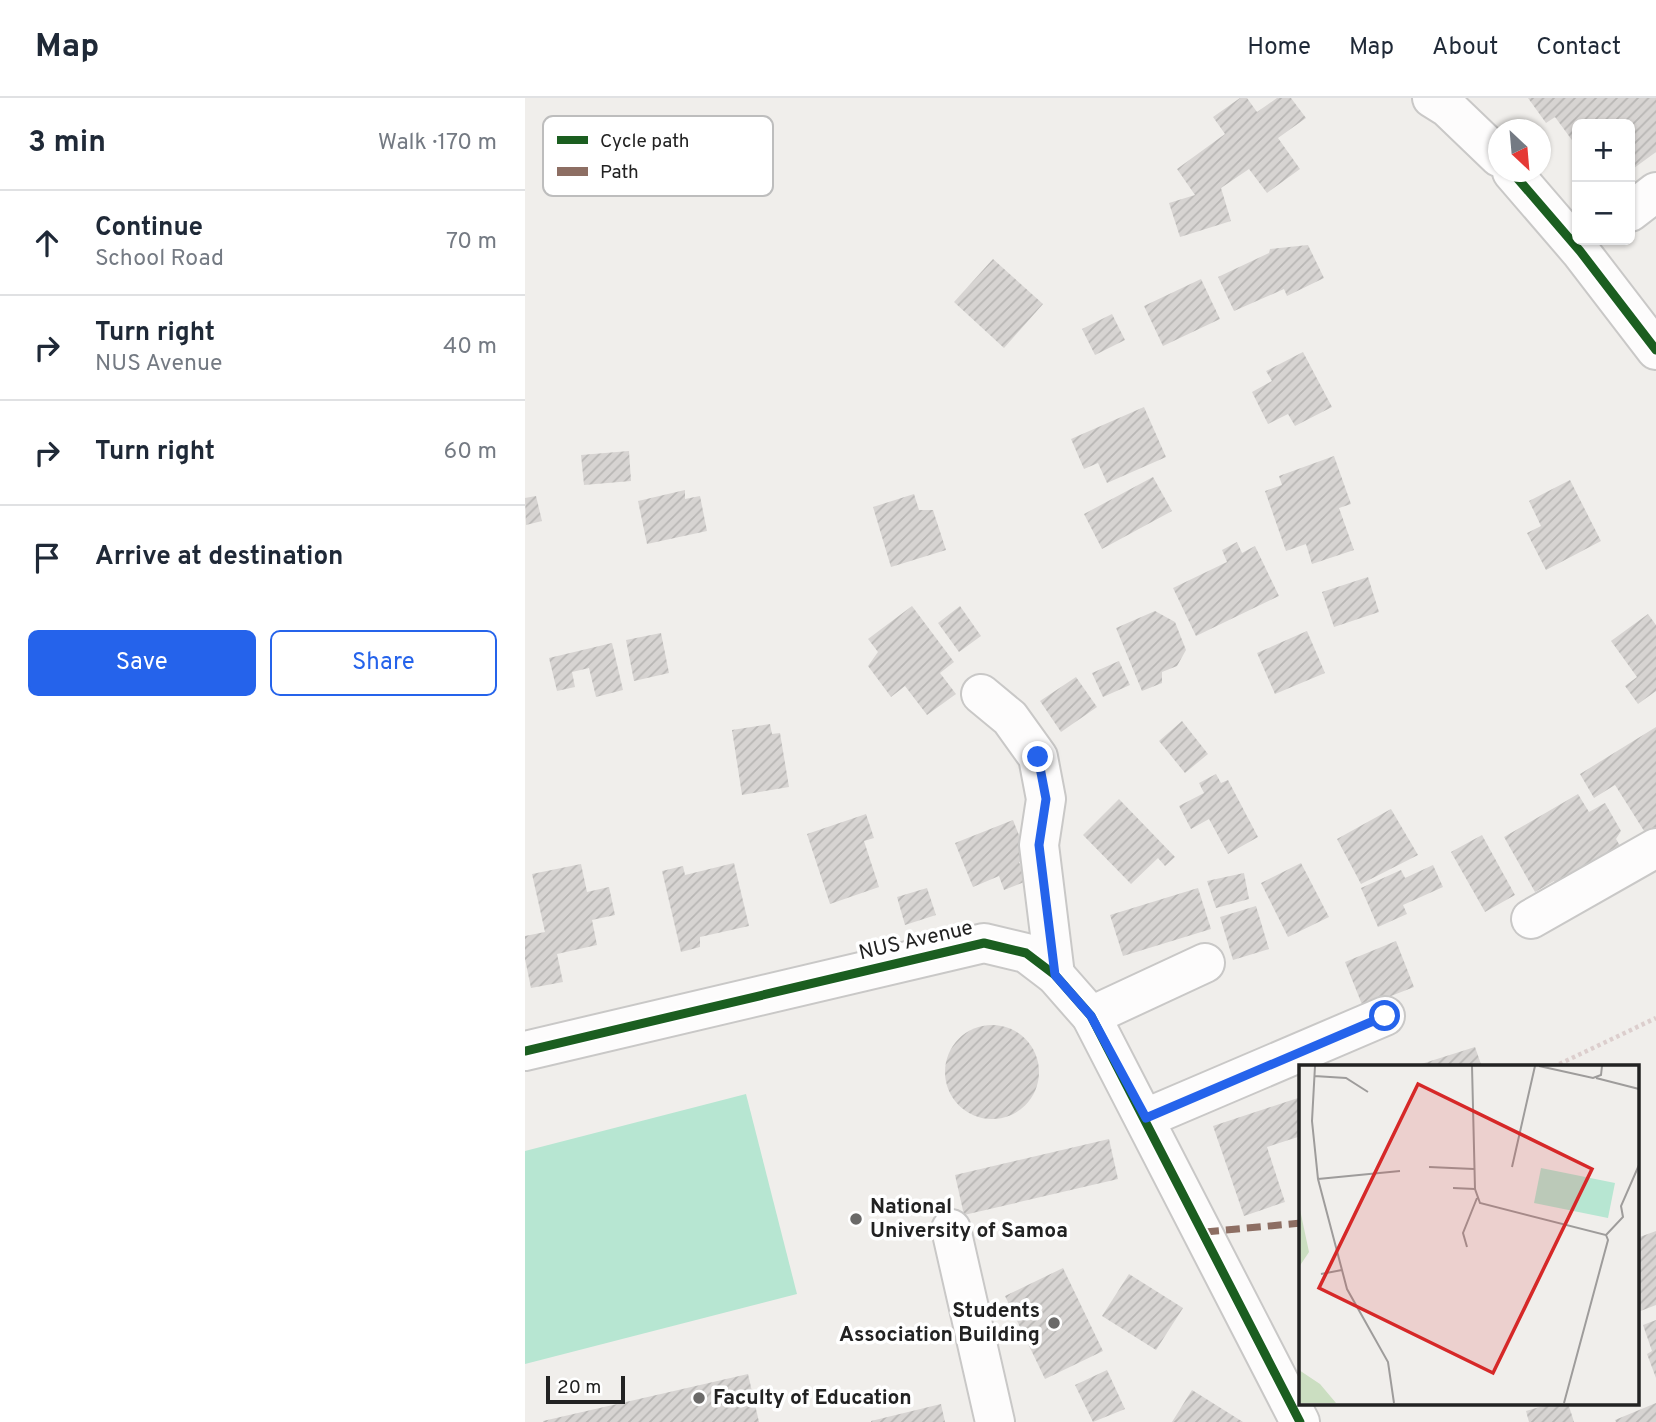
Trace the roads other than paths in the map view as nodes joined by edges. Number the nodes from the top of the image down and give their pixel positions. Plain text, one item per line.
1 (1432, 98) edge
2 (1488, 146) edge
3 (1522, 182) edge
4 (1656, 192) edge
5 (1635, 208) edge
6 (1572, 230) edge
7 (1587, 245) edge
8 (1656, 350) edge
9 (981, 694) dead end
10 (1656, 848) edge
11 (1531, 919) dead end
12 (1205, 963) dead end
13 (1055, 975) junction
14 (1091, 1016) junction
15 (1385, 1016) dead end
16 (525, 1051) edge
17 (1146, 1118) junction
18 (951, 1229) dead end
19 (995, 1422) edge
20 (1300, 1422) edge

1 - 2 street
3 - 6 street
4 - 5 street
7 - 8 street
9 - 13 street
10 - 11 street
12 - 14 street
13 - 14 street, NUS Avenue
13 - 16 street, NUS Avenue
14 - 17 street, NUS Avenue
15 - 17 street
17 - 20 street, NUS Avenue
18 - 19 street

